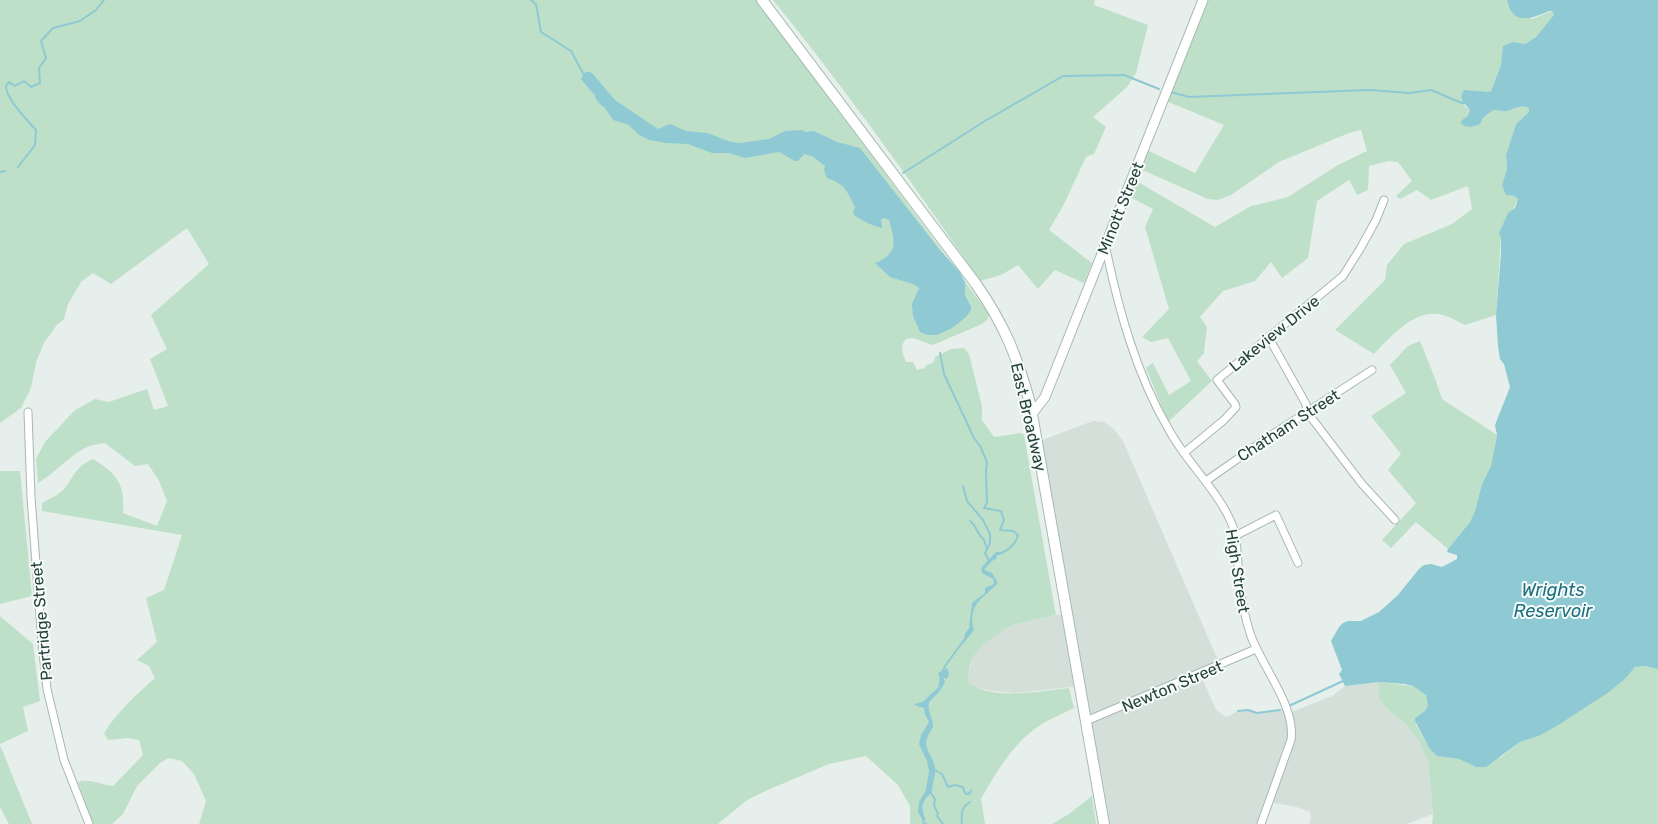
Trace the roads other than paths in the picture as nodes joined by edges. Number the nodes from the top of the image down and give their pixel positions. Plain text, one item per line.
1 (762, 0) edge
2 (1203, 0) edge
3 (1384, 200) dead end
4 (1105, 244) junction
5 (1269, 338) junction
6 (1372, 370) dead end
7 (28, 412) dead end
8 (1307, 412) junction
9 (1032, 414) junction
10 (1184, 453) junction
11 (1206, 481) junction
12 (1395, 520) dead end
13 (1234, 536) junction
14 (1298, 563) dead end
15 (1256, 649) junction
16 (1086, 721) junction
17 (89, 824) edge
18 (1104, 824) edge
19 (1261, 824) edge

1 - 9 main road, East Broadway
2 - 4 street, Minott Street
3 - 5 street, Lakeview Drive
4 - 9 street, Minott Street
4 - 10 street, High Street
5 - 8 street
5 - 10 street, Lakeview Drive
6 - 8 street, Chatham Street
7 - 17 street, Partridge Street
8 - 11 street, Chatham Street
8 - 12 street
9 - 16 main road, East Broadway
10 - 11 street, High Street
11 - 13 street, High Street
13 - 14 street
13 - 15 street, High Street
15 - 16 street, Newton Street
15 - 19 street, High Street
16 - 18 main road, East Broadway

